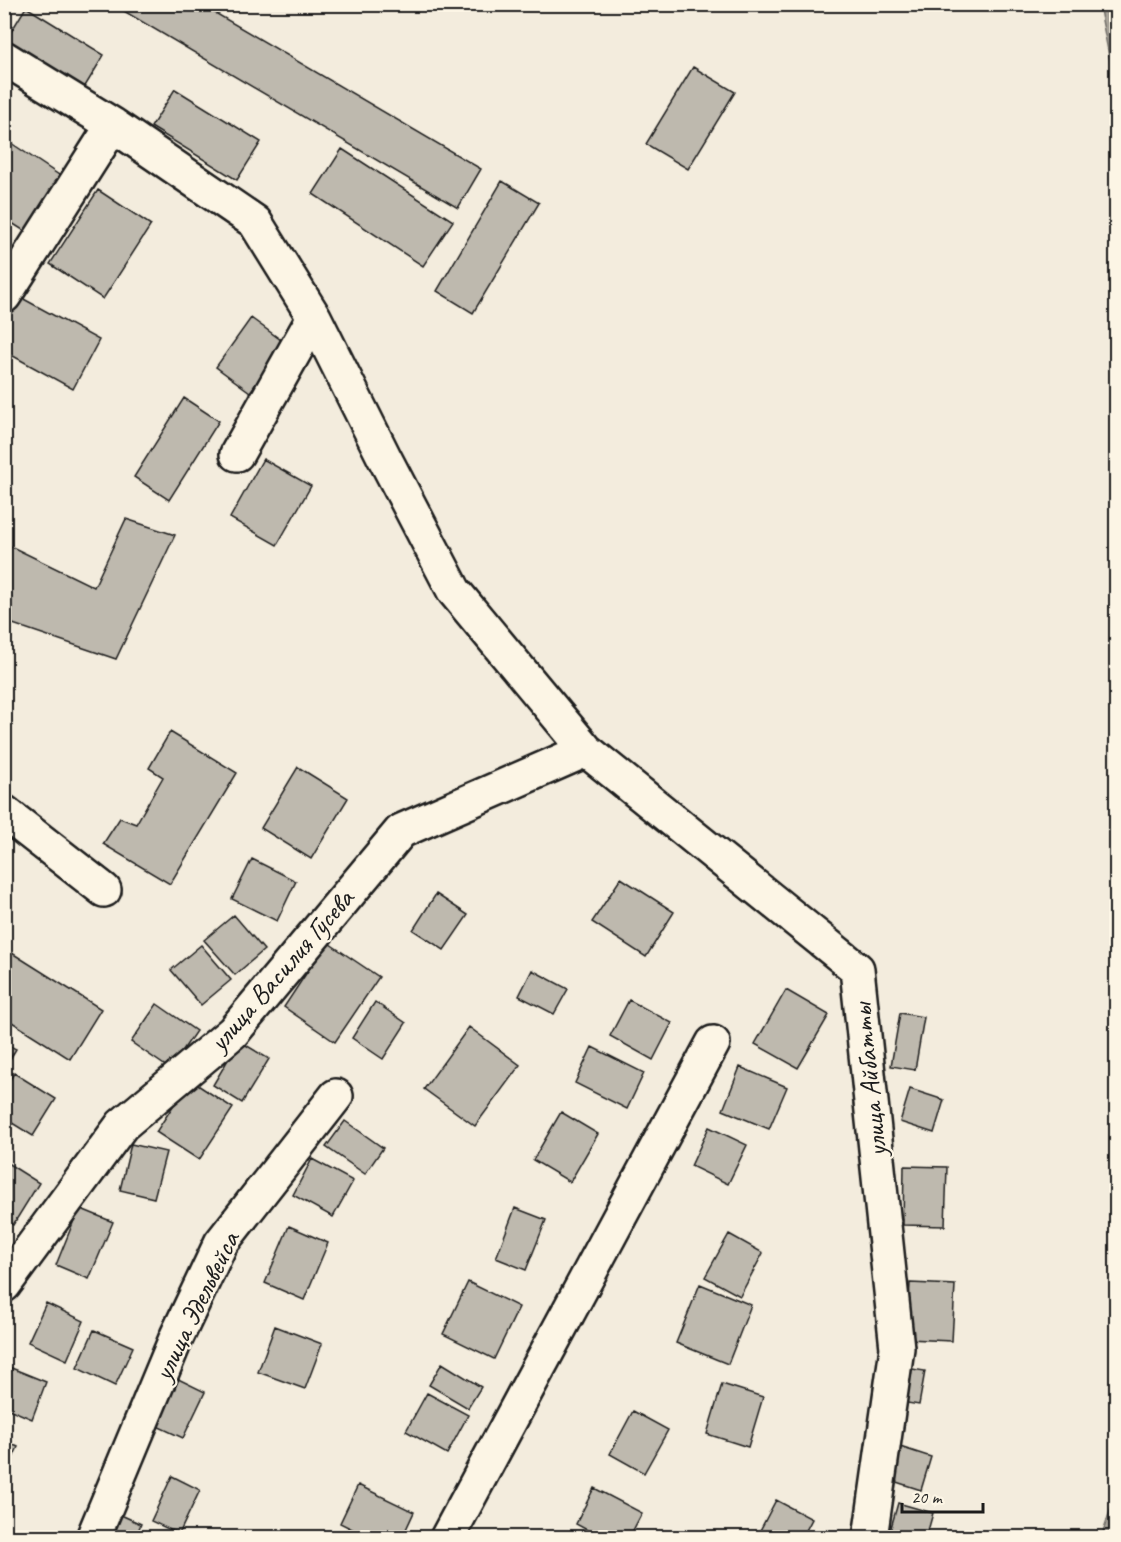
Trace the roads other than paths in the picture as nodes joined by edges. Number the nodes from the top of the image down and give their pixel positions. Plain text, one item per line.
1 (4, 58) edge
2 (113, 125) junction
3 (4, 296) edge
4 (314, 317) junction
5 (237, 454) dead end
6 (586, 750) junction
7 (4, 812) edge
8 (104, 890) dead end
9 (712, 1043) dead end
10 (336, 1096) dead end
11 (4, 1285) edge
12 (93, 1538) edge
13 (447, 1538) edge
14 (870, 1538) edge

1 - 2 street, улица Айбатты
2 - 3 street
2 - 4 street, улица Айбатты
4 - 5 street
4 - 6 street, улица Айбатты
6 - 11 street, улица Василия Гусева
6 - 14 street, улица Айбатты
7 - 8 street
9 - 13 street
10 - 12 street, улица Эдельвейса

